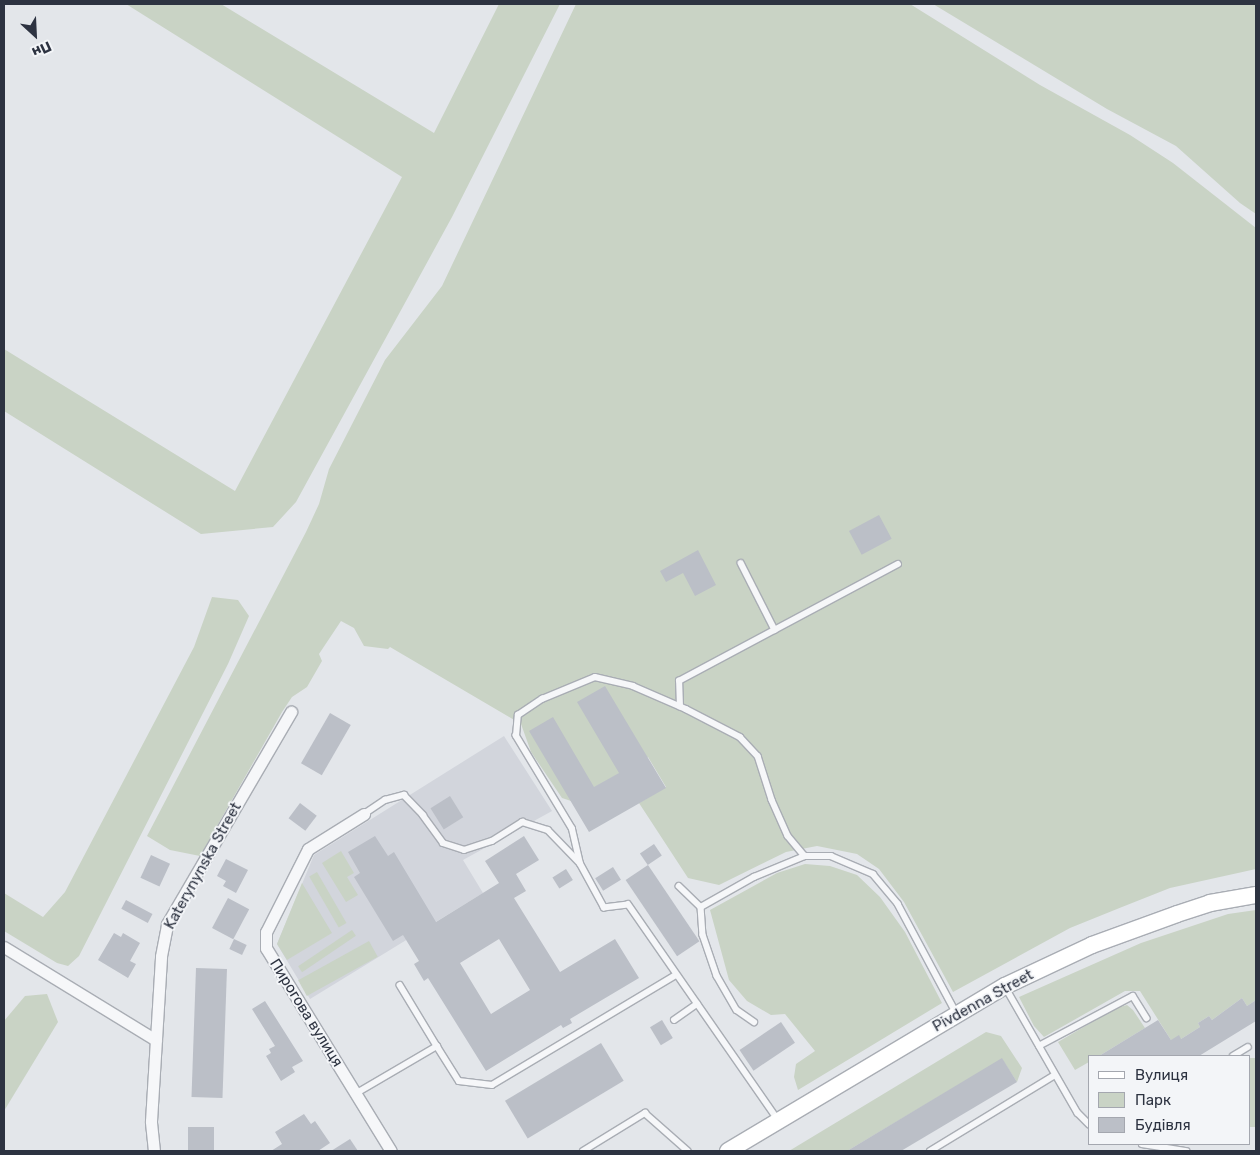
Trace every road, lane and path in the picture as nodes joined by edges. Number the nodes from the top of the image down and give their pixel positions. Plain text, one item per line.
1 (740, 564) dead end
2 (898, 564) dead end
3 (775, 630) junction
4 (680, 707) junction
5 (291, 712) dead end
6 (364, 814) joint
7 (805, 856) junction
8 (580, 864) junction
9 (679, 886) dead end
10 (1256, 895) edge
11 (701, 907) junction
12 (4, 947) edge
13 (676, 975) junction
14 (400, 986) dead end
15 (1005, 986) junction
16 (697, 1004) junction
17 (957, 1014) junction
18 (1148, 1018) dead end
19 (674, 1020) dead end
20 (754, 1022) dead end
21 (156, 1040) junction
22 (437, 1046) junction
23 (1039, 1046) junction
24 (1248, 1047) dead end
25 (1235, 1055) edge
26 (1055, 1075) junction
27 (355, 1094) junction
28 (778, 1121) junction
29 (1088, 1123) edge
30 (1148, 1145) edge
31 (154, 1151) edge
32 (390, 1151) edge
33 (583, 1151) edge
34 (688, 1151) edge
35 (728, 1151) edge
36 (930, 1151) edge
37 (1184, 1151) edge

1 - 3 lane
2 - 3 lane
3 - 4 lane
4 - 7 lane
4 - 8 lane
5 - 21 street, Katerynynska Street
6 - 8 lane
6 - 27 street, Пирогова вулиця
7 - 11 lane
7 - 17 lane
8 - 13 lane
9 - 11 lane
10 - 15 street, Pivdenna Street
11 - 20 lane
12 - 21 street
13 - 16 lane
13 - 22 lane
14 - 22 lane
15 - 17 street, Pivdenna Street
15 - 23 lane
16 - 19 lane
16 - 28 lane
17 - 28 street, Pivdenna Street
18 - 23 lane
21 - 31 street, Katerynynska Street
22 - 27 lane
23 - 26 lane
24 - 25 lane
26 - 29 lane
26 - 36 lane
27 - 32 street, Пирогова вулиця
28 - 35 street, Pivdenna Street
30 - 37 lane
33 - 34 lane

